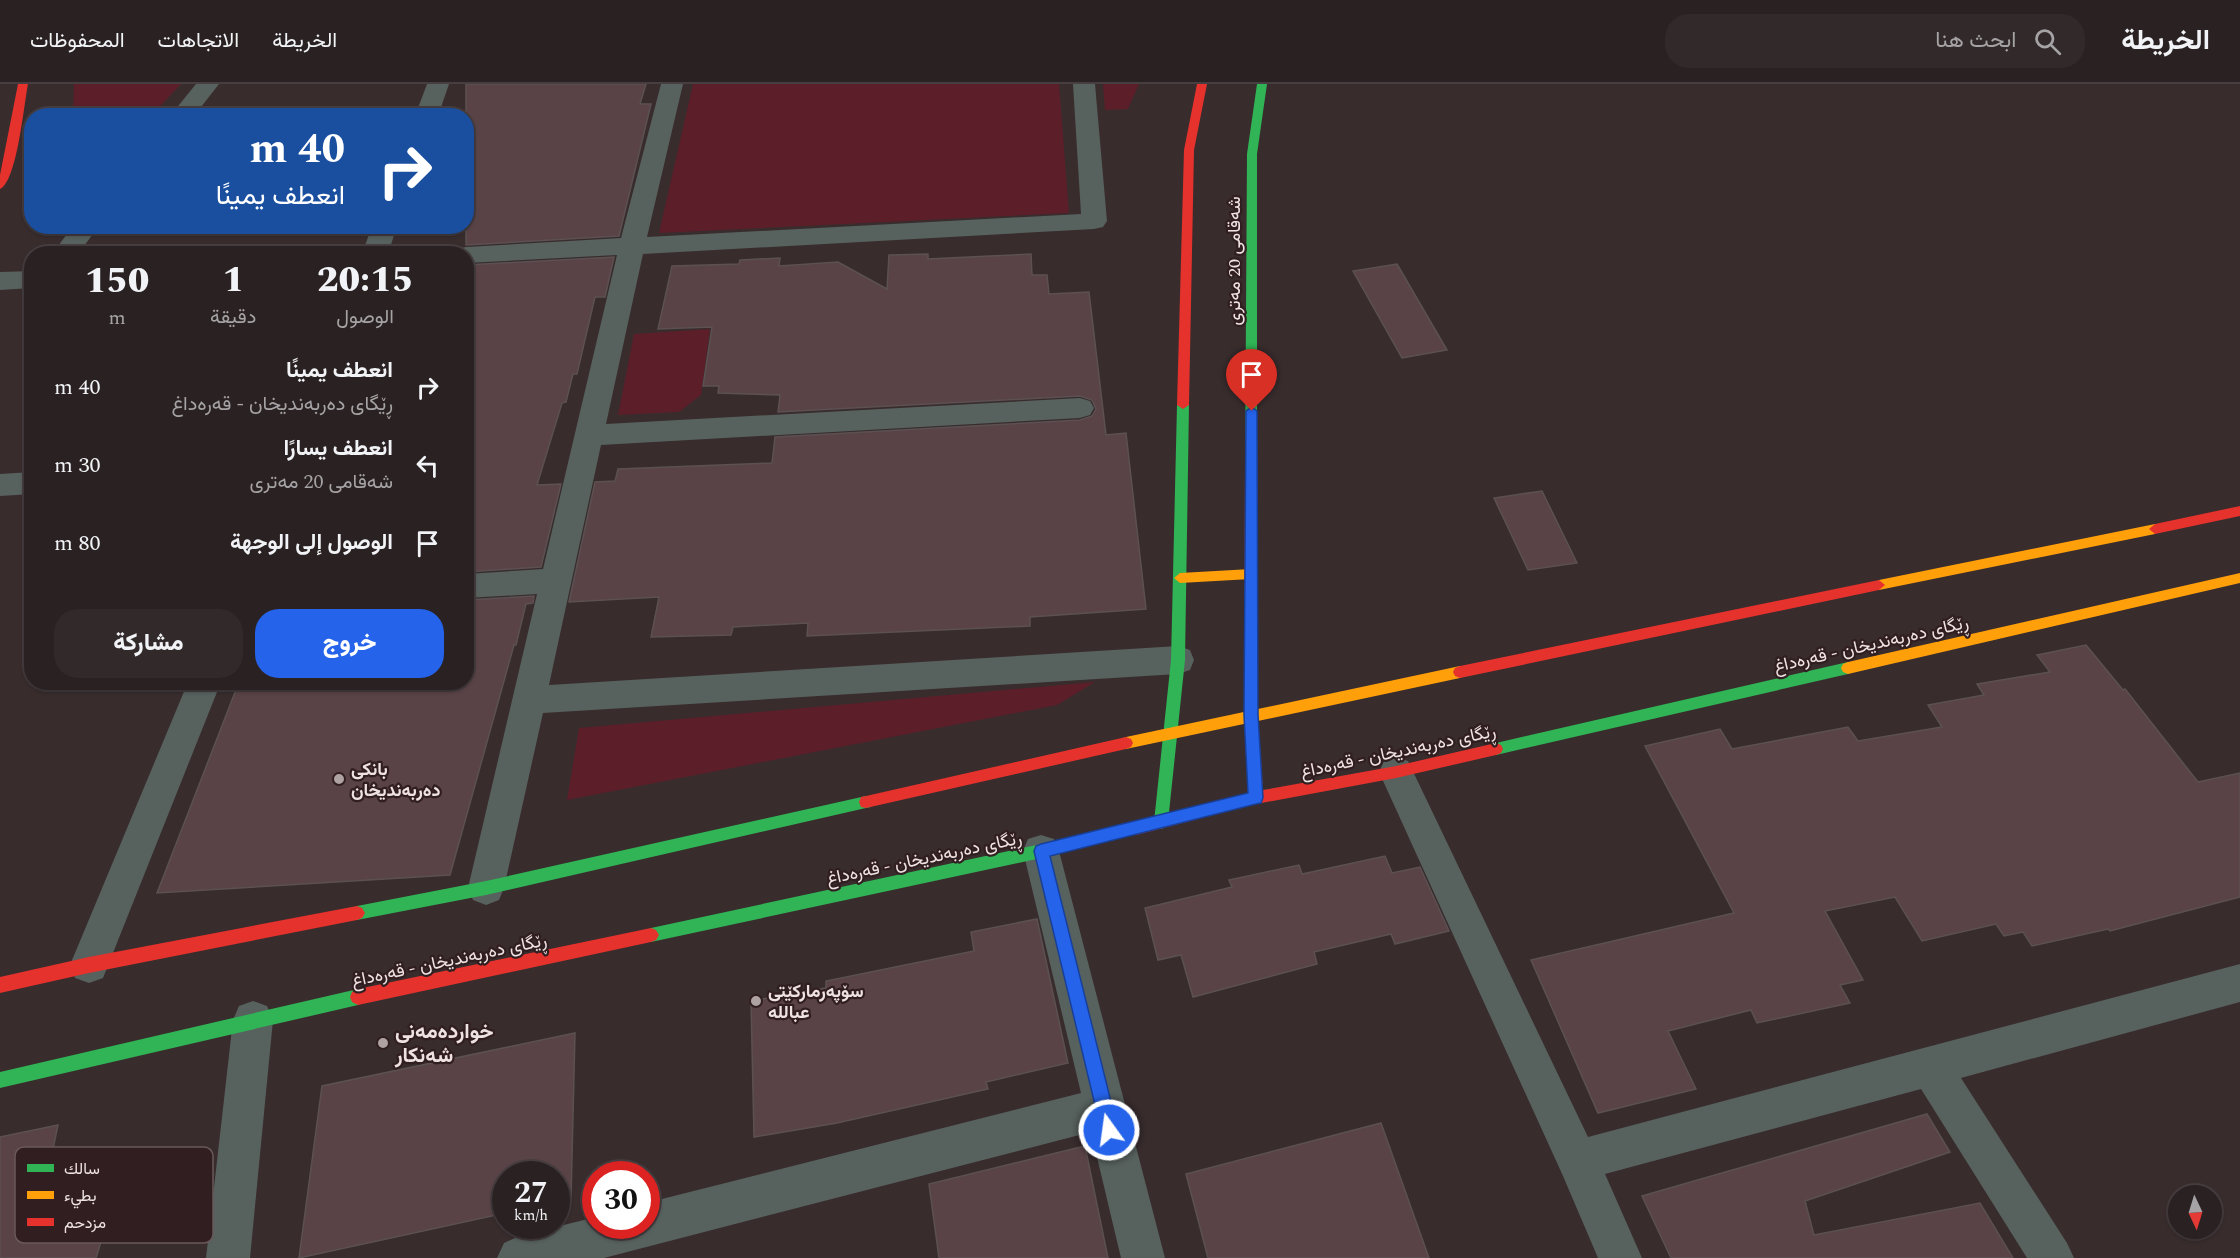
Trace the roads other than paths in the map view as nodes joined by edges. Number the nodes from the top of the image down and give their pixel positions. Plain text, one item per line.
1 (23, 84) edge
2 (208, 84) edge
3 (438, 84) edge
4 (672, 84) edge
5 (1084, 84) edge
6 (1202, 84) edge
7 (1262, 84) edge
8 (188, 108) edge
9 (429, 108) edge
10 (0, 186) edge
11 (80, 234) edge
12 (71, 246) edge
13 (632, 247) junction
14 (474, 255) edge
15 (24, 279) edge
16 (0, 280) edge
17 (1080, 408) dead end
18 (590, 435) junction
19 (24, 484) edge
20 (0, 485) edge
21 (2240, 511) edge
22 (1251, 574) junction
23 (1180, 578) junction
24 (2240, 578) edge
25 (556, 580) junction
26 (474, 585) edge
27 (1178, 660) junction
28 (202, 690) edge
29 (529, 700) junction
30 (1251, 715) junction
31 (1169, 735) junction
32 (1395, 772) junction
33 (1256, 798) junction
34 (1161, 822) junction
35 (1041, 851) junction
36 (486, 888) junction
37 (89, 965) junction
38 (2240, 983) edge
39 (0, 986) edge
40 (253, 1020) junction
41 (1931, 1068) junction
42 (0, 1080) edge
43 (1104, 1108) junction
44 (1578, 1161) junction
45 (660, 1221) edge
46 (592, 1239) edge
47 (228, 1258) edge
48 (519, 1258) edge
49 (1143, 1258) edge
50 (1620, 1258) edge
51 (2052, 1258) edge

1 - 10 main road
2 - 8 street
3 - 9 street
4 - 13 street
5 - 13 street
6 - 23 main road
7 - 22 main road, شەقامی 20 مەتری
11 - 12 street
13 - 14 street
13 - 18 street
15 - 16 street
17 - 18 street
18 - 25 street
19 - 20 street
21 - 30 main road
22 - 23 main road
22 - 30 main road, شەقامی 20 مەتری
23 - 27 main road
24 - 32 main road, ڕێگای دەربەندیخان - قەرەداغ
25 - 26 street
25 - 29 street
27 - 29 street
27 - 31 main road
28 - 37 street
29 - 36 street
30 - 31 main road
30 - 33 main road, شەقامی 20 مەتری
31 - 34 main road
31 - 36 main road
32 - 33 main road, ڕێگای دەربەندیخان - قەرەداغ
32 - 44 street
33 - 34 main road, ڕێگای دەربەندیخان - قەرەداغ
34 - 35 main road, ڕێگای دەربەندیخان - قەرەداغ
35 - 40 main road, ڕێگای دەربەندیخان - قەرەداغ
35 - 43 street
36 - 37 main road
37 - 39 main road
38 - 41 street
40 - 42 main road, ڕێگای دەربەندیخان - قەرەداغ
40 - 47 street
41 - 44 street
41 - 51 street
43 - 45 street
43 - 49 street
44 - 50 street
46 - 48 street

